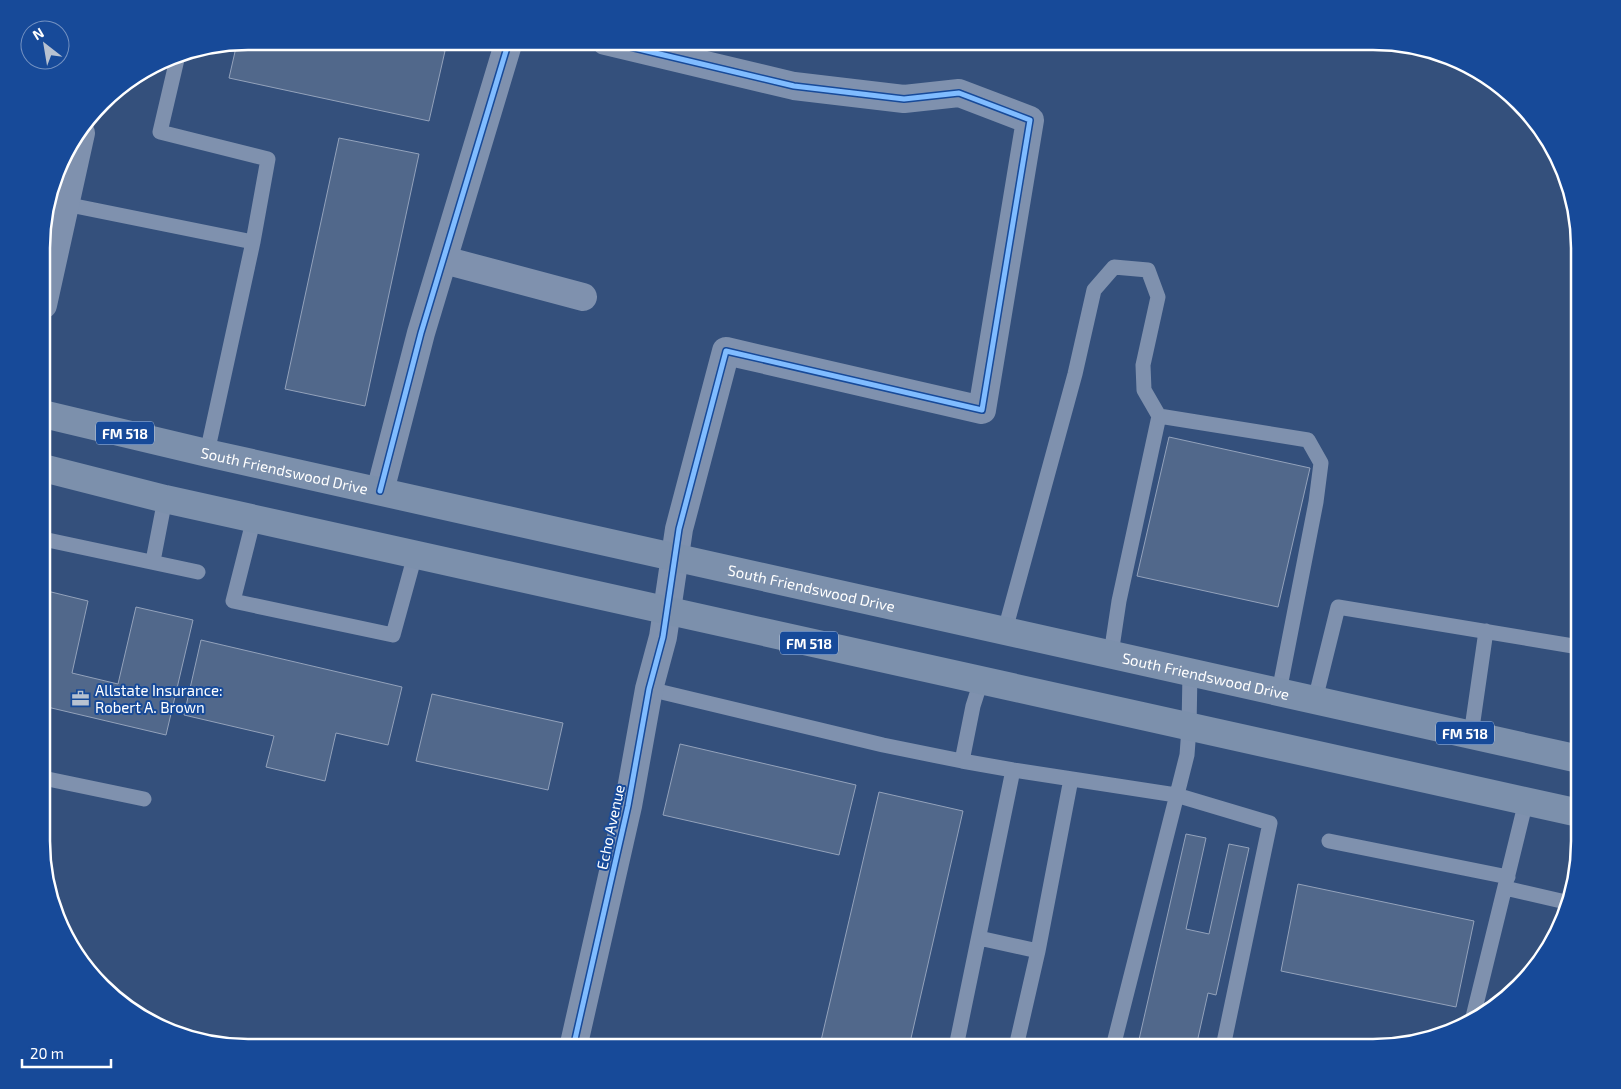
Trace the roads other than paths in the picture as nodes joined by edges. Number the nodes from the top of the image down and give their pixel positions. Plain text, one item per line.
1 (507, 50) edge
2 (643, 50) edge
3 (176, 63) edge
4 (76, 151) edge
5 (65, 204) junction
6 (253, 242) junction
7 (444, 260) junction
8 (50, 273) edge
9 (584, 297) dead end
10 (50, 416) edge
11 (1159, 416) junction
12 (207, 453) junction
13 (50, 470) edge
14 (380, 491) junction
15 (165, 499) junction
16 (254, 518) junction
17 (50, 540) edge
18 (415, 555) junction
19 (675, 556) junction
20 (152, 561) junction
21 (198, 572) dead end
22 (667, 611) junction
23 (1005, 630) junction
24 (1486, 631) junction
25 (1571, 646) edge
26 (1110, 654) junction
27 (1190, 672) junction
28 (981, 681) junction
29 (650, 689) junction
30 (1279, 692) junction
31 (1315, 700) junction
32 (1190, 728) junction
33 (1471, 735) junction
34 (1571, 757) edge
35 (962, 761) junction
36 (1013, 770) junction
37 (50, 779) edge
38 (1071, 779) junction
39 (1176, 795) junction
40 (144, 799) dead end
41 (1526, 801) junction
42 (1571, 811) edge
43 (1329, 841) dead end
44 (1506, 883) junction
45 (1562, 901) edge
46 (979, 938) junction
47 (1038, 951) junction
48 (1475, 1011) edge
49 (574, 1039) edge
50 (958, 1039) edge
51 (1018, 1039) edge
52 (1115, 1039) edge
53 (1225, 1039) edge

1 - 7 street
2 - 19 street, Echo Avenue
3 - 6 lane
4 - 5 street
5 - 6 lane
5 - 8 street
6 - 12 lane
7 - 9 street
7 - 14 street
10 - 12 main road, South Friendswood Drive / FM 518
11 - 23 lane
11 - 26 lane
11 - 30 lane
12 - 14 main road, South Friendswood Drive / FM 518
13 - 15 main road, FM 518
14 - 19 main road, South Friendswood Drive / FM 518
15 - 16 main road, FM 518
15 - 20 lane
16 - 18 main road, FM 518
16 - 18 lane
17 - 20 lane
18 - 22 main road, FM 518
19 - 22 street, Echo Avenue
19 - 23 main road, South Friendswood Drive / FM 518
20 - 21 lane
22 - 28 main road, FM 518
22 - 29 street, Echo Avenue
23 - 26 main road, South Friendswood Drive / FM 518
24 - 25 lane
24 - 31 lane
24 - 33 lane
26 - 27 main road, South Friendswood Drive / FM 518
27 - 30 main road, South Friendswood Drive / FM 518
27 - 32 lane
28 - 32 main road, FM 518
28 - 35 lane
29 - 35 lane
29 - 49 street, Echo Avenue
30 - 31 main road, South Friendswood Drive / FM 518
31 - 33 main road, South Friendswood Drive / FM 518
32 - 39 lane
32 - 41 main road, FM 518
33 - 34 main road, South Friendswood Drive / FM 518
35 - 36 lane
36 - 38 lane
36 - 46 lane
37 - 40 lane
38 - 39 lane
38 - 47 lane
39 - 52 lane
39 - 53 lane
41 - 42 main road, FM 518
41 - 44 lane
43 - 44 lane
44 - 45 lane
44 - 48 lane
46 - 47 lane
46 - 50 lane
47 - 51 lane

